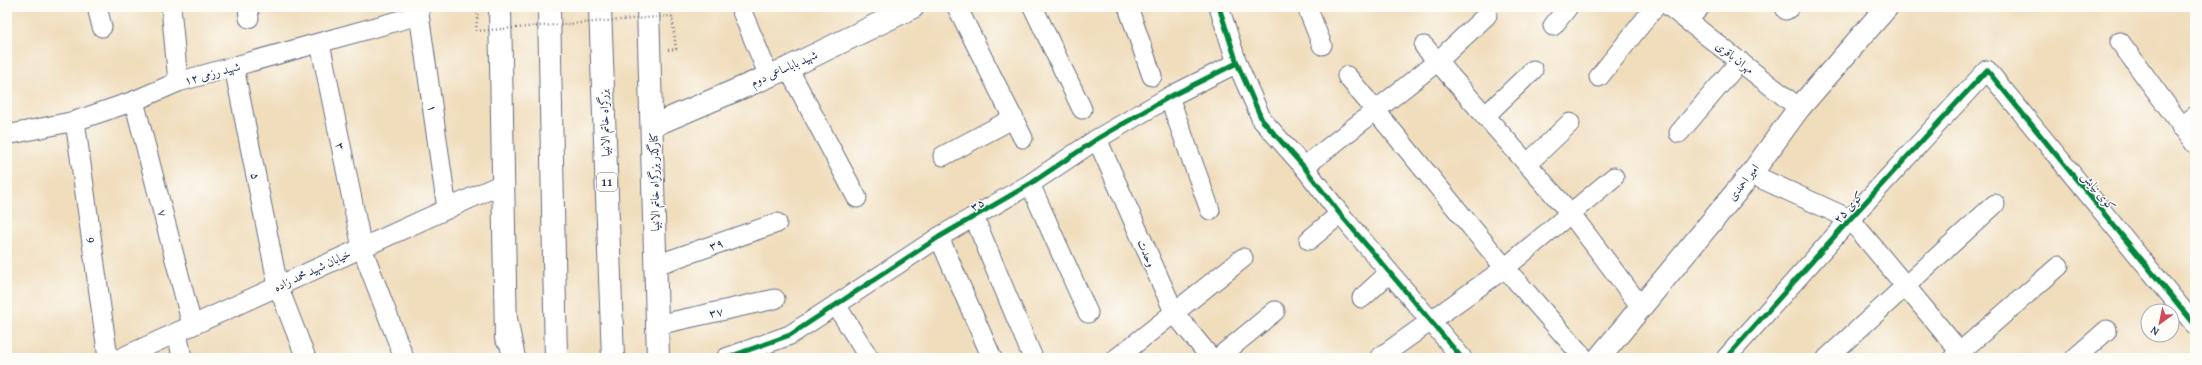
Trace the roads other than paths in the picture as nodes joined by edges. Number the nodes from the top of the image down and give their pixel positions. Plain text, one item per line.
1 (97, 7) edge
2 (171, 7) edge
3 (500, 7) edge
4 (549, 7) edge
5 (600, 7) edge
6 (648, 7) edge
7 (740, 7) edge
8 (913, 7) edge
9 (957, 7) edge
10 (1035, 7) edge
11 (1128, 7) edge
12 (1219, 7) edge
13 (1307, 7) edge
14 (1568, 7) edge
15 (1655, 7) edge
16 (1670, 7) edge
17 (1887, 7) edge
18 (419, 11) edge
19 (1694, 14) edge
20 (1488, 15) dead end
21 (1553, 26) dead end
22 (102, 27) dead end
23 (2120, 42) dead end
24 (320, 44) junction
25 (1322, 45) dead end
26 (1424, 46) dead end
27 (1438, 61) junction
28 (1740, 61) junction
29 (1237, 63) junction
30 (234, 66) junction
31 (1533, 70) dead end
32 (1987, 70) joint
33 (778, 72) junction
34 (1152, 76) dead end
35 (1347, 76) dead end
36 (1599, 77) dead end
37 (178, 82) junction
38 (1169, 97) junction
39 (134, 101) junction
40 (1799, 108) junction
41 (1082, 109) dead end
42 (1376, 110) junction
43 (1486, 115) junction
44 (1014, 118) junction
45 (75, 121) junction
46 (2188, 121) edge
47 (1570, 123) dead end
48 (652, 126) junction
49 (1679, 133) dead end
50 (7, 134) edge
51 (1023, 138) dead end
52 (1096, 139) junction
53 (2195, 144) edge
54 (943, 156) dead end
55 (1527, 164) junction
56 (1304, 167) junction
57 (1751, 174) junction
58 (1614, 177) dead end
59 (504, 183) junction
60 (1030, 184) junction
61 (857, 198) dead end
62 (1995, 204) dead end
63 (447, 209) junction
64 (1210, 210) dead end
65 (1340, 214) junction
66 (1571, 214) junction
67 (974, 217) junction
68 (1850, 219) junction
69 (777, 223) dead end
70 (939, 237) junction
71 (1309, 240) dead end
72 (362, 248) junction
73 (1243, 258) dead end
74 (656, 265) junction
75 (2059, 266) dead end
76 (1505, 268) junction
77 (1389, 273) junction
78 (278, 286) junction
79 (1906, 286) junction
80 (1362, 298) dead end
81 (775, 299) dead end
82 (836, 306) junction
83 (1641, 307) junction
84 (1275, 312) dead end
85 (1088, 313) dead end
86 (1175, 314) junction
87 (506, 319) junction
88 (1431, 321) junction
89 (657, 325) junction
90 (2195, 325) edge
91 (185, 329) junction
92 (2106, 330) dead end
93 (1960, 356) edge
94 (108, 358) edge
95 (121, 358) edge
96 (182, 358) edge
97 (306, 358) edge
98 (404, 358) edge
99 (506, 358) edge
100 (514, 358) edge
101 (556, 358) edge
102 (613, 358) edge
103 (658, 358) edge
104 (726, 358) edge
105 (869, 358) edge
106 (992, 358) edge
107 (1033, 358) edge
108 (1117, 358) edge
109 (1211, 358) edge
110 (1218, 358) edge
111 (1379, 358) edge
112 (1462, 358) edge
113 (1584, 358) edge
114 (1599, 358) edge
115 (1726, 358) edge
116 (1827, 358) edge
117 (2075, 358) edge

1 - 22 street
2 - 37 street
3 - 59 main road
4 - 101 main road
5 - 102 main road, بزرگراه خاتم الانبیا / 11
6 - 48 main road, کنارگذر بزرگراه خاتم الانبیا
7 - 33 street
8 - 33 main road, شهید باباساعی دوم
9 - 44 street
10 - 41 street
11 - 34 street
12 - 29 street
13 - 25 street
14 - 21 street
15 - 36 street
16 - 19 street, مهران باقری
17 - 40 main road, امیر احمدی
18 - 24 street, شهید رزمی ۱۲
18 - 63 street, ۱
19 - 28 street, مهران باقری
20 - 27 street
23 - 46 street
24 - 30 street, شهید رزمی ۱۲
24 - 72 street, ۳
26 - 27 street
27 - 42 street
27 - 43 street
28 - 40 street, مهران باقری
28 - 49 street
29 - 38 street, ۳۵
29 - 56 street
30 - 37 street, شهید رزمی ۱۲
30 - 78 street, ۵
31 - 43 street
32 - 68 street, کوی ۲۵
32 - 90 street, کوی نیایش
33 - 48 main road, شهید باباساعی دوم
33 - 61 street
35 - 42 street
37 - 39 street, شهید رزمی ۱۲
38 - 52 street, ۳۵
38 - 64 street
39 - 45 street, شهید رزمی ۱۲
39 - 91 street, ۷
40 - 57 main road, امیر احمدی
42 - 56 street
42 - 76 street
43 - 55 street
44 - 51 street
44 - 54 street
45 - 50 street, شهید رزمی ۱۲
45 - 94 street, 9
46 - 53 street
47 - 55 street
48 - 74 main road, کنارگذر بزرگراه خاتم الانبیا
52 - 60 street, ۳۵
52 - 86 street, وحدت
55 - 66 street
56 - 65 street
57 - 68 street
57 - 83 main road, امیر احمدی
58 - 66 street
59 - 63 street, خیابان شهید محمد زاده
59 - 87 main road
60 - 67 street, ۳۵
60 - 85 street
62 - 79 street
63 - 72 street, خیابان شهید محمد زاده
65 - 71 street
65 - 77 street
66 - 76 street
66 - 83 street
67 - 70 street, ۳۵
67 - 107 street
68 - 79 street
68 - 115 street, کوی ۲۵
69 - 74 street, ۳۹
70 - 82 street, ۳۵
70 - 106 street
72 - 78 street, خیابان شهید محمد زاده
72 - 98 street, ۳
73 - 86 street
74 - 89 main road, کنارگذر بزرگراه خاتم الانبیا
75 - 93 street
76 - 88 street
76 - 113 street
77 - 80 street
77 - 88 street
78 - 91 street, خیابان شهید محمد زاده
78 - 97 street, ۵
79 - 93 street
79 - 116 street
81 - 89 street, ۳۷
82 - 104 street, ۳۵
82 - 105 street
83 - 114 main road, امیر احمدی
84 - 110 street
86 - 108 street
86 - 109 street, وحدت
87 - 99 main road
87 - 100 main road
88 - 111 street
88 - 112 street
89 - 103 main road, کنارگذر بزرگراه خاتم الانبیا
91 - 95 street, خیابان شهید محمد زاده
91 - 96 street, ۷
92 - 117 street

